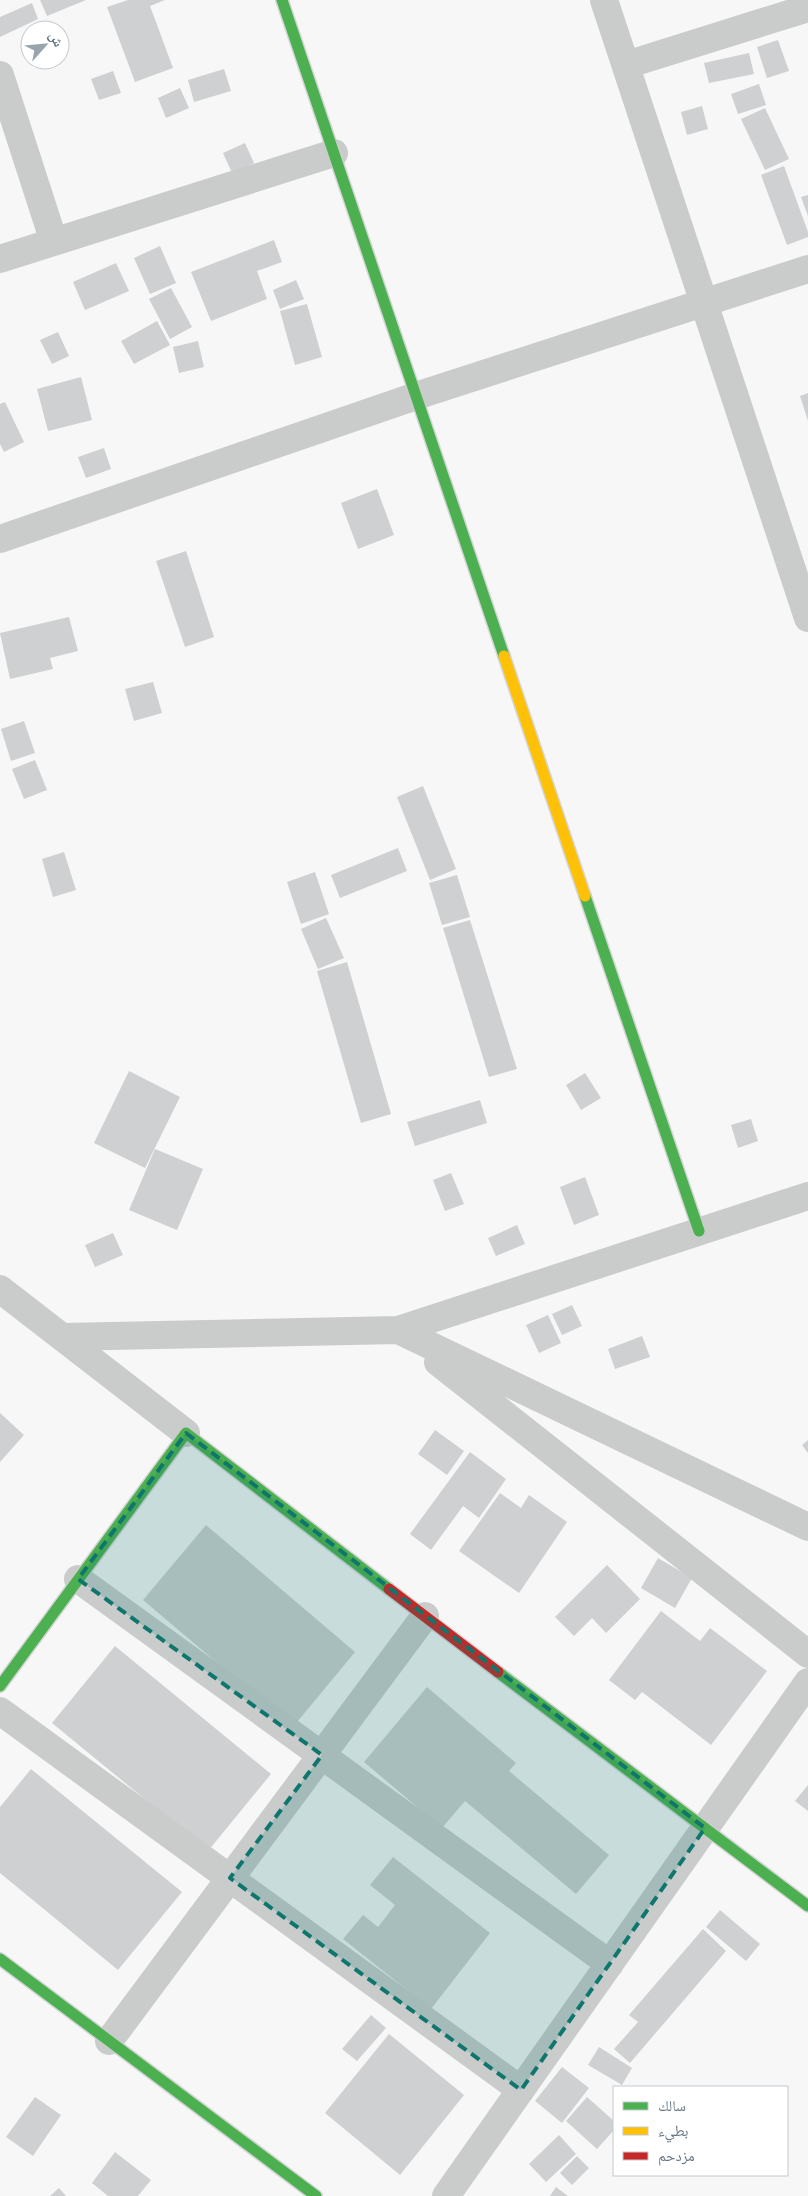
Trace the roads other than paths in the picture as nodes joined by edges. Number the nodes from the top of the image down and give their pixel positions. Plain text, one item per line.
1 (282, 0) edge
2 (604, 0) edge
3 (808, 8) edge
4 (626, 65) junction
5 (0, 76) edge
6 (334, 153) junction
7 (54, 242) junction
8 (0, 259) edge
9 (808, 270) edge
10 (704, 303) junction
11 (417, 396) junction
12 (0, 539) edge
13 (808, 618) edge
14 (808, 1196) edge
15 (699, 1231) junction
16 (0, 1289) edge
17 (398, 1330) junction
18 (62, 1337) junction
19 (186, 1433) junction
20 (808, 1527) edge
21 (78, 1579) junction
22 (425, 1616) junction
23 (808, 1654) edge
24 (808, 1682) edge
25 (0, 1686) edge
26 (0, 1711) edge
27 (322, 1755) junction
28 (705, 1828) junction
29 (230, 1878) junction
30 (808, 1906) edge
31 (0, 1960) edge
32 (610, 1964) junction
33 (109, 2041) junction
34 (520, 2090) junction
35 (316, 2196) edge
36 (446, 2196) edge

1 - 6 street
2 - 4 street
3 - 4 street
4 - 10 street
5 - 7 street
6 - 7 street
6 - 11 street
7 - 8 street
9 - 10 street
10 - 11 street
10 - 13 street
11 - 12 street
11 - 15 street
14 - 15 street
15 - 17 street
16 - 18 street
17 - 18 street
17 - 20 street
17 - 23 street
18 - 19 street
19 - 21 street
19 - 22 street
21 - 25 street
21 - 27 street
22 - 27 street
22 - 28 street
24 - 28 street
26 - 29 street
27 - 29 street
27 - 32 street
28 - 30 street
28 - 32 street
29 - 33 street
29 - 34 street
31 - 33 street
32 - 34 street
33 - 35 street
34 - 36 street

